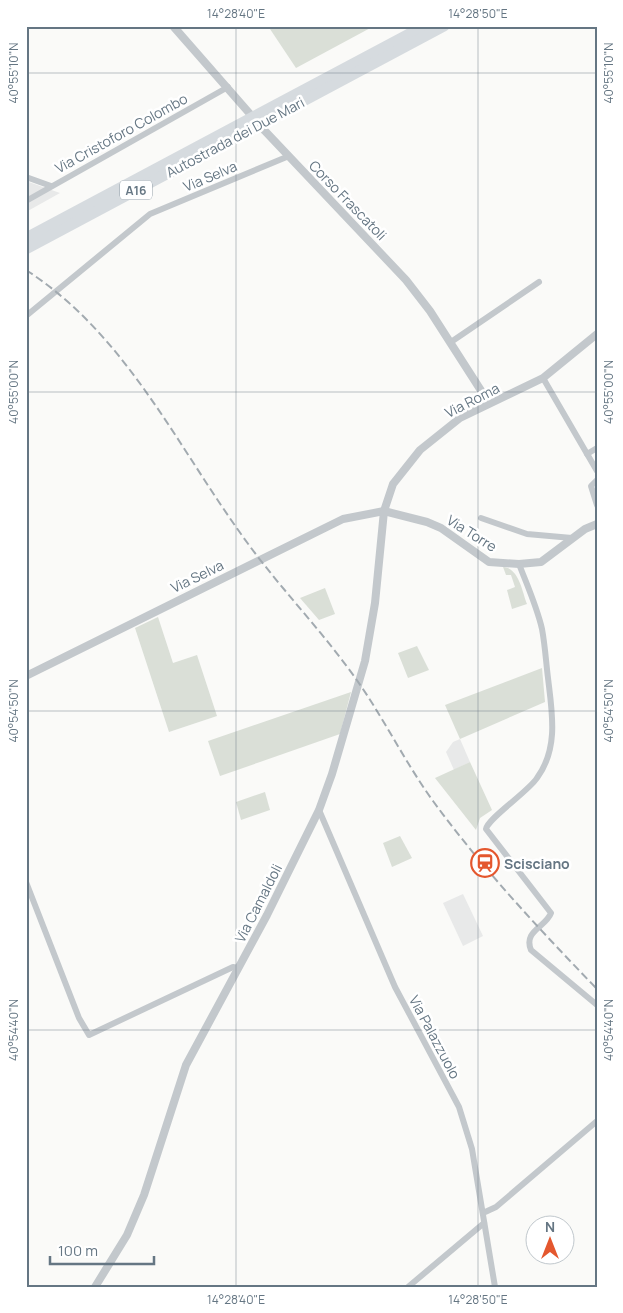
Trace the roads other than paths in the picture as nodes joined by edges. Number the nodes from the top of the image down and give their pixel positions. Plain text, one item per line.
1 (173, 26) edge
2 (444, 26) edge
3 (425, 29) edge
4 (228, 87) junction
5 (243, 127) junction
6 (289, 156) junction
7 (26, 177) edge
8 (52, 186) junction
9 (28, 198) edge
10 (26, 238) edge
11 (26, 249) edge
12 (539, 282) dead end
13 (26, 316) edge
14 (597, 334) edge
15 (450, 342) junction
16 (543, 378) junction
17 (489, 403) junction
18 (597, 448) edge
19 (587, 454) junction
20 (597, 471) edge
21 (597, 480) edge
22 (597, 505) edge
23 (384, 511) junction
24 (481, 518) dead end
25 (597, 524) edge
26 (572, 538) junction
27 (519, 564) junction
28 (26, 676) edge
29 (319, 810) junction
30 (26, 882) edge
31 (238, 968) junction
32 (597, 1005) edge
33 (597, 1121) edge
34 (483, 1213) junction
35 (484, 1223) junction
36 (95, 1287) edge
37 (408, 1287) edge
38 (494, 1287) edge

1 - 4 street, Corso Frascatoli
2 - 3 highway, Autostrada dei Due Mari / A16
3 - 5 highway, Autostrada dei Due Mari / A16
4 - 6 street, Corso Frascatoli
4 - 8 street, Via Cristoforo Colombo
5 - 10 highway, Autostrada dei Due Mari / A16
5 - 11 highway, Autostrada dei Due Mari / A16
6 - 13 street, Via Selva
6 - 15 street, Corso Frascatoli
7 - 8 street
8 - 9 street, Via Cristoforo Colombo
12 - 15 street
14 - 16 street, Via Roma
15 - 17 street, Corso Frascatoli
16 - 17 street, Via Roma
16 - 19 street
17 - 23 street, Via Roma
18 - 19 street
19 - 20 street
21 - 22 street
23 - 27 street, Via Torre
23 - 28 street, Via Selva
23 - 29 street, Via Camaldoli
24 - 26 street
25 - 26 street, Via Torre
26 - 27 street, Via Torre
27 - 32 street
29 - 31 street, Via Camaldoli
29 - 34 street, Via Palazzuolo
30 - 31 street
31 - 36 street, Via Camaldoli
33 - 34 street
34 - 35 street, Via Palazzuolo
35 - 37 street
35 - 38 street, Via Palazzuolo

